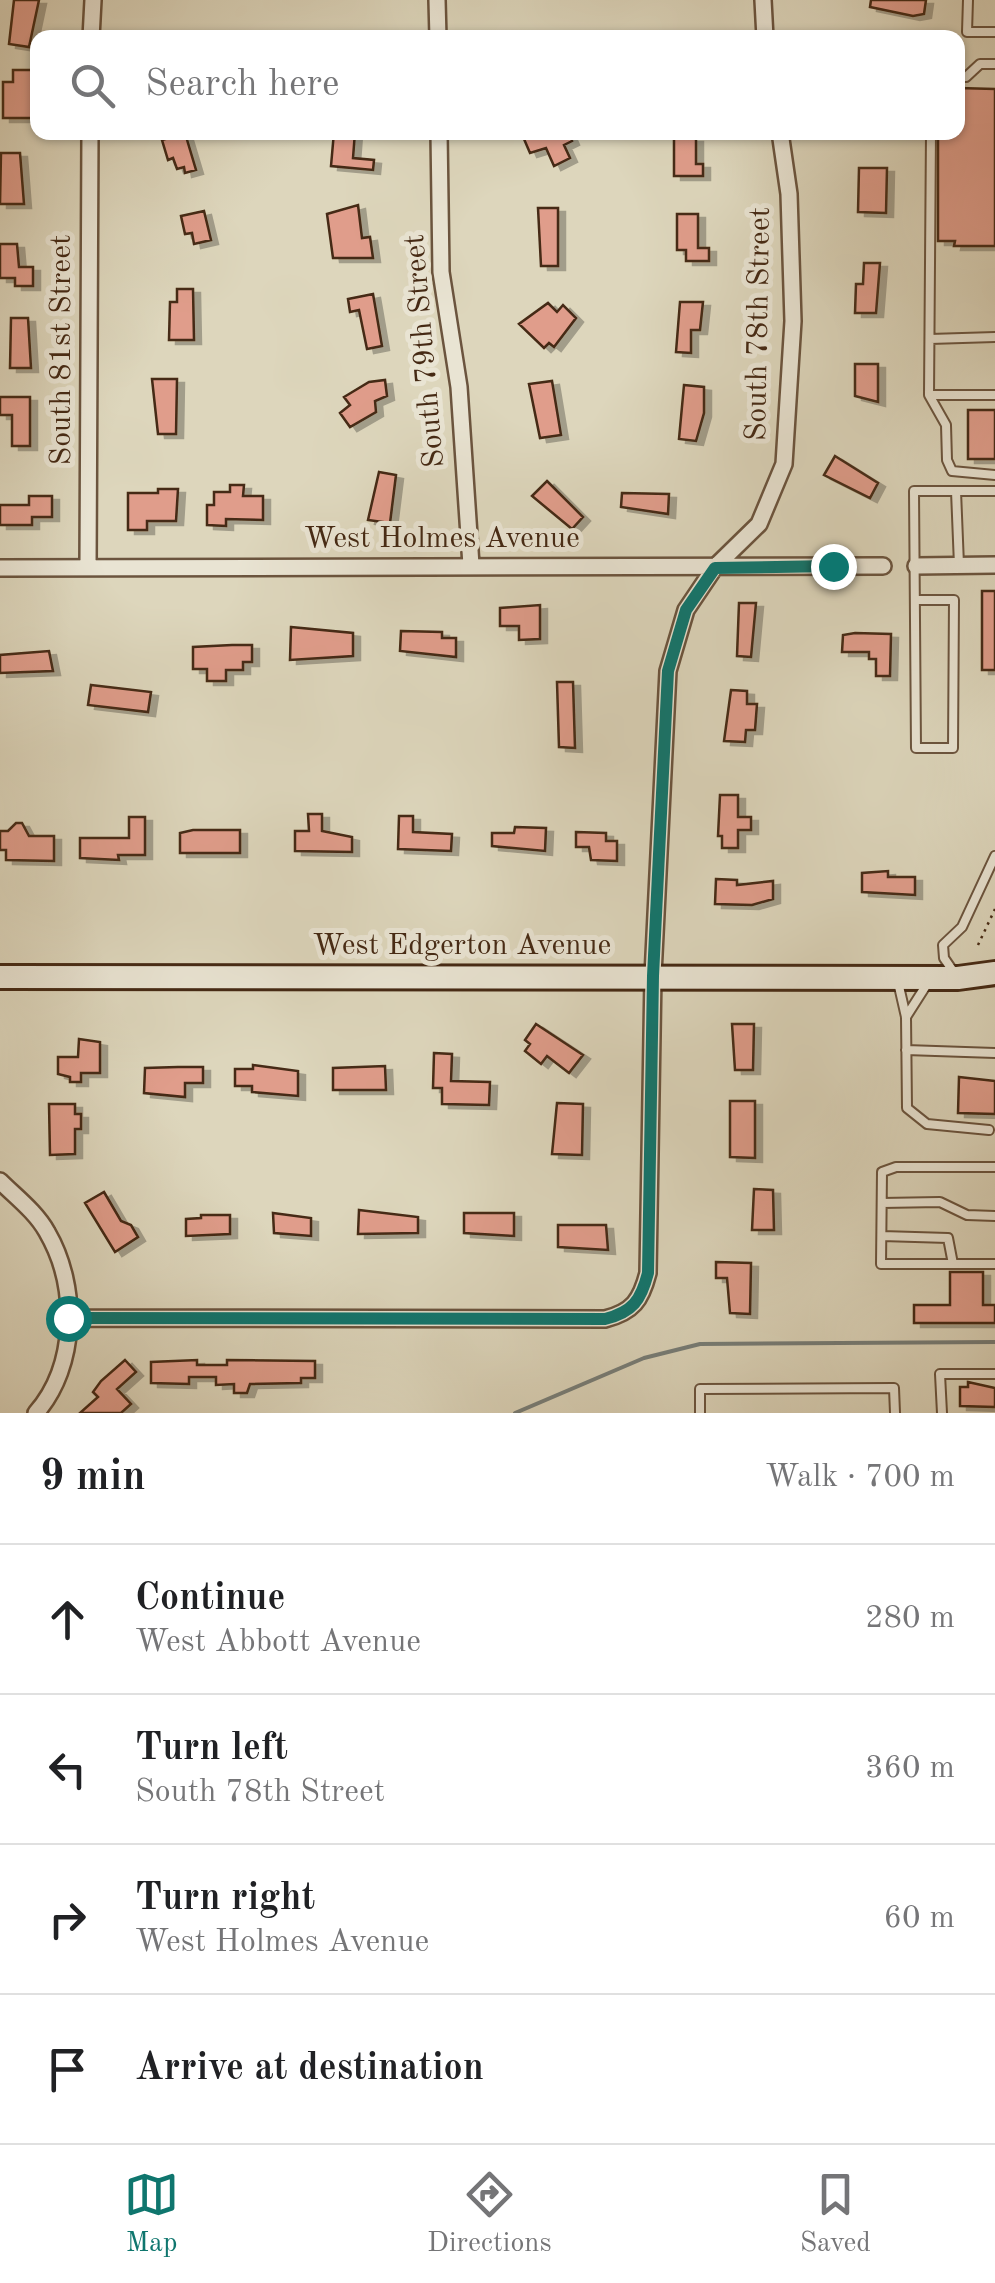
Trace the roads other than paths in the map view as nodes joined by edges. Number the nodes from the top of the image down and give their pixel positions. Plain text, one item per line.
1 (92, 0) edge
2 (438, 0) edge
3 (763, 0) edge
4 (968, 0) edge
5 (90, 30) edge
6 (438, 30) edge
7 (765, 30) edge
8 (995, 32) edge
9 (995, 64) edge
10 (965, 77) edge
11 (90, 140) edge
12 (439, 140) edge
13 (781, 140) edge
14 (931, 140) edge
15 (995, 337) edge
16 (930, 339) junction
17 (995, 394) edge
18 (929, 395) junction
19 (995, 475) edge
20 (956, 491) junction
21 (995, 491) edge
22 (471, 565) junction
23 (959, 565) junction
24 (995, 565) edge
25 (883, 566) dead end
26 (916, 566) junction
27 (0, 568) edge
28 (88, 568) junction
29 (715, 568) junction
30 (916, 600) junction
31 (995, 856) edge
32 (991, 975) edge
33 (653, 976) junction
34 (0, 977) edge
35 (897, 978) junction
36 (934, 978) junction
37 (958, 978) junction
38 (906, 1018) junction
39 (906, 1050) junction
40 (995, 1053) edge
41 (989, 1130) dead end
42 (995, 1167) edge
43 (0, 1182) edge
44 (882, 1203) junction
45 (995, 1216) edge
46 (882, 1236) junction
47 (953, 1264) junction
48 (995, 1264) edge
49 (68, 1318) junction
50 (995, 1374) edge
51 (36, 1413) edge
52 (700, 1413) edge
53 (895, 1413) edge
54 (942, 1413) edge

1 - 5 street
2 - 6 street
3 - 7 street
4 - 8 lane
9 - 10 lane
11 - 28 street, South 81st Street
12 - 22 street, South 79th Street
13 - 29 street, South 78th Street
14 - 16 lane
15 - 16 lane
16 - 18 lane
17 - 18 lane
18 - 19 lane
20 - 21 lane
20 - 23 lane
20 - 26 lane
22 - 28 street, West Holmes Avenue
22 - 29 street, West Holmes Avenue
23 - 24 street
23 - 26 street
25 - 29 street, West Holmes Avenue
26 - 30 lane
27 - 28 street, West Holmes Avenue
29 - 33 street, South 78th Street
30 - 30 lane
31 - 37 lane
32 - 37 street, West Edgerton Avenue
33 - 34 street, West Edgerton Avenue
33 - 35 street, West Edgerton Avenue
33 - 49 street, South 78th Street
35 - 36 street, West Edgerton Avenue
35 - 38 lane
36 - 37 street, West Edgerton Avenue
36 - 38 lane
38 - 39 lane
39 - 40 lane
39 - 41 lane
42 - 44 lane
43 - 49 street
44 - 45 lane
44 - 46 lane
46 - 47 lane
46 - 47 lane
47 - 48 lane
49 - 51 street
50 - 54 lane
52 - 53 lane

